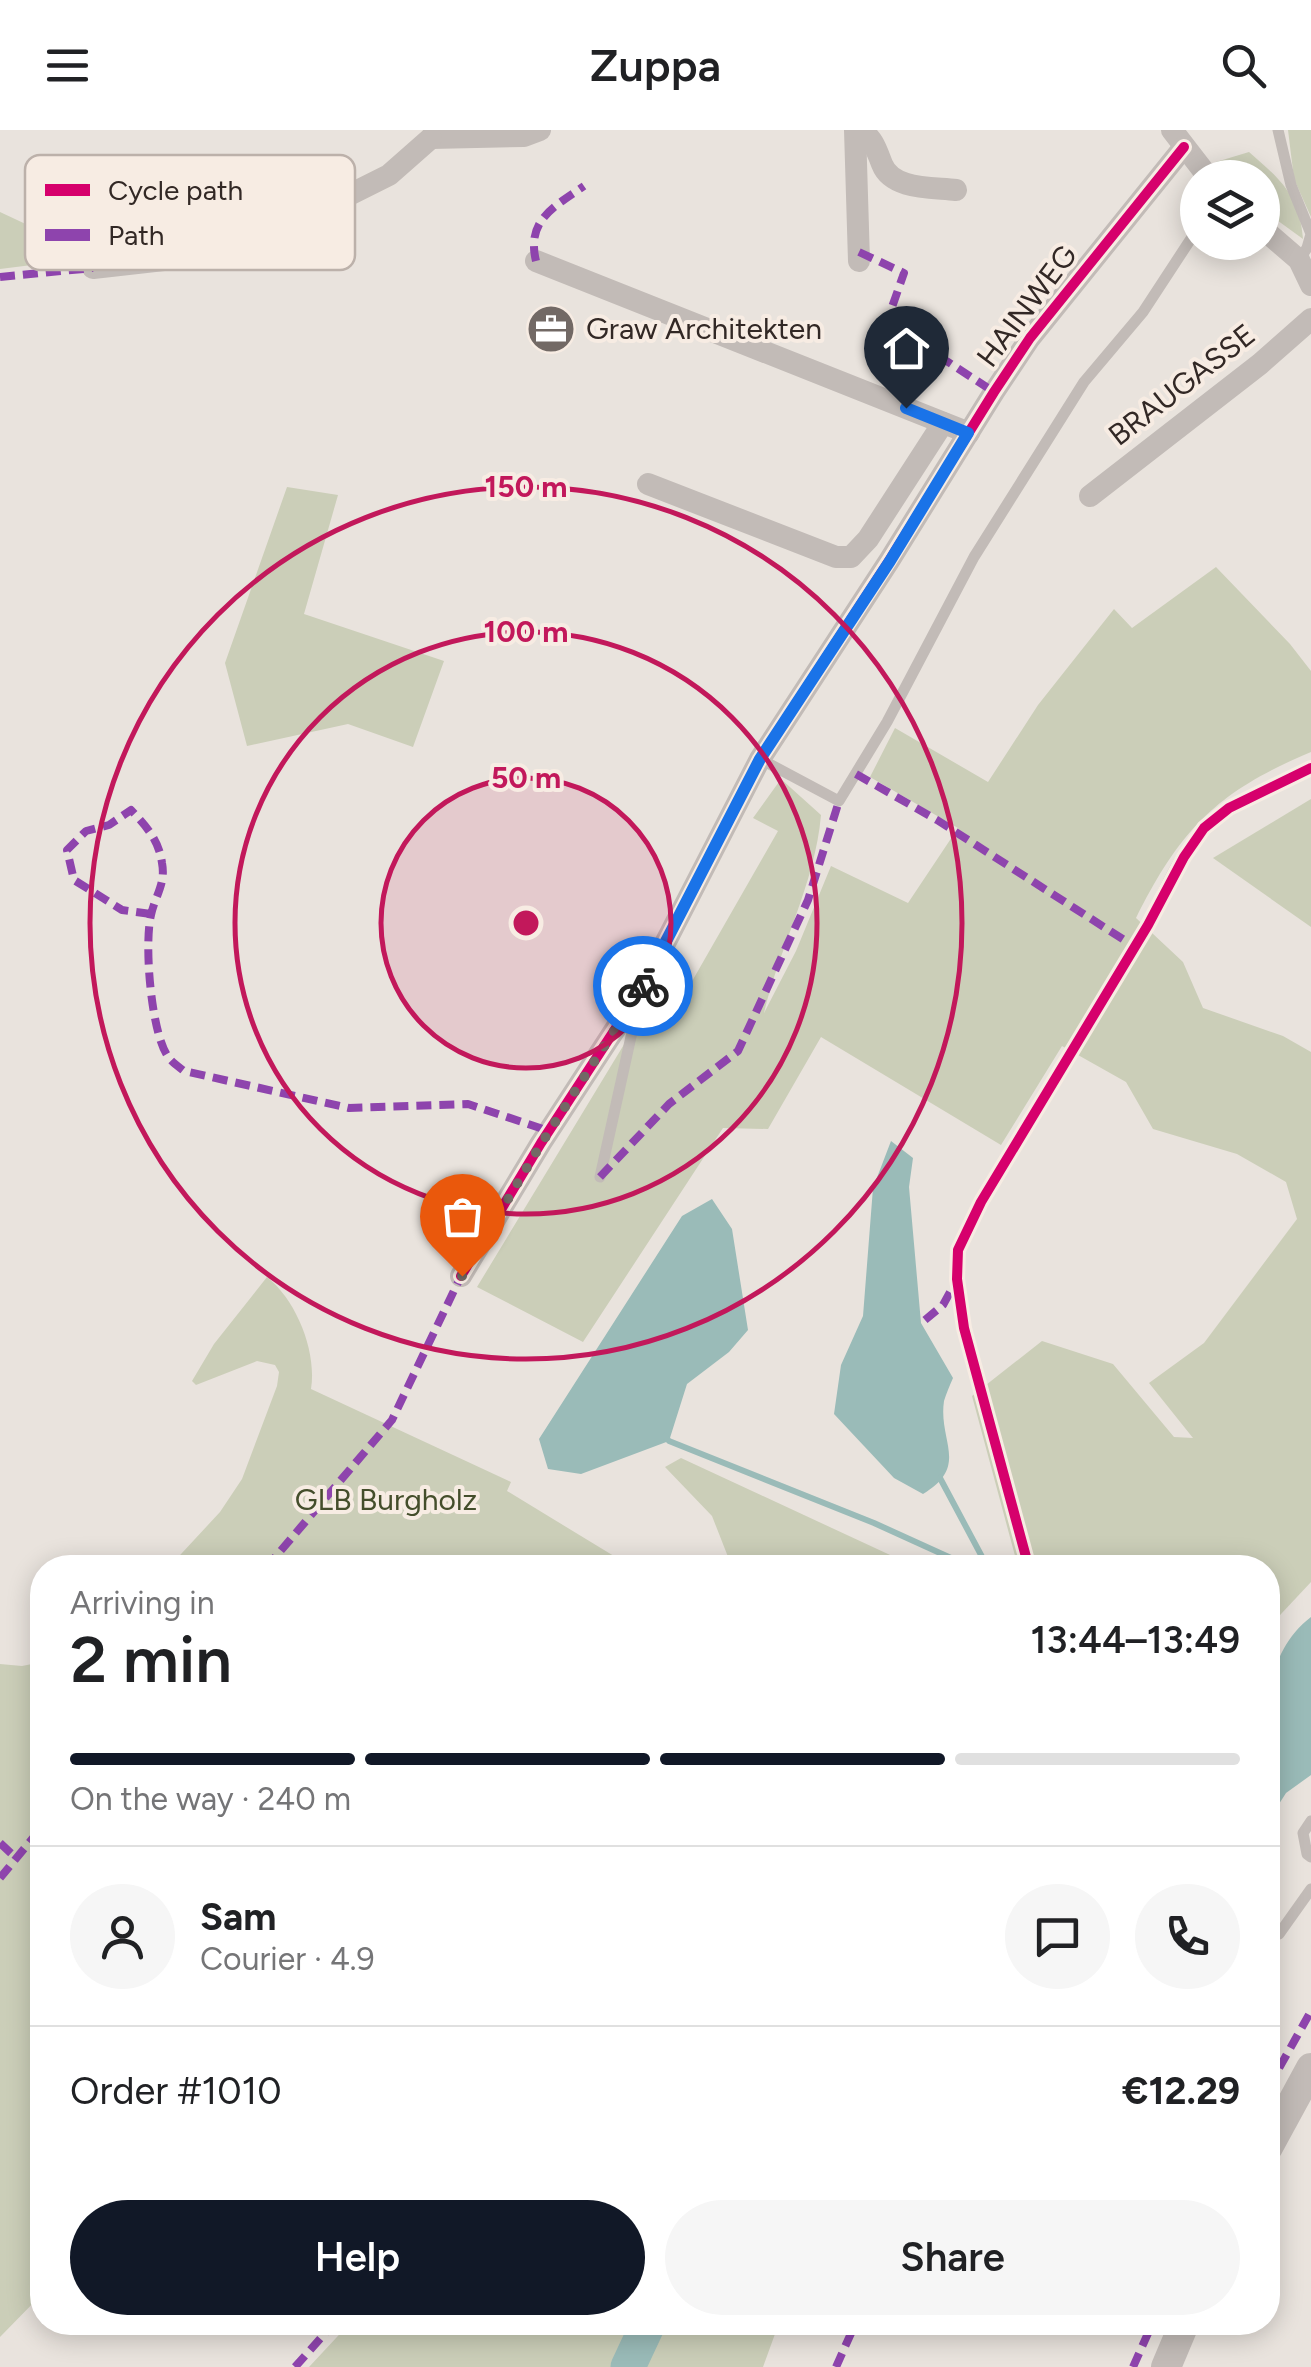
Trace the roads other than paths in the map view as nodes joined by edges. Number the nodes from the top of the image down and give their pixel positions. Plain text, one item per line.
1 (540, 130) edge
2 (858, 130) edge
3 (1278, 130) edge
4 (432, 134) edge
5 (1178, 138) edge
6 (1194, 160) edge
7 (956, 190) dead end
8 (355, 193) edge
9 (1280, 244) edge
10 (1180, 255) edge
11 (1299, 260) junction
12 (536, 261) dead end
13 (859, 261) dead end
14 (1311, 285) edge
15 (1311, 320) edge
16 (943, 423) junction
17 (968, 433) junction
18 (648, 484) dead end
19 (1090, 496) dead end
20 (760, 759) junction
21 (1311, 768) edge
22 (1134, 948) dead end
23 (642, 988) junction
24 (600, 1176) dead end
25 (462, 1276) dead end
26 (1311, 1821) edge
27 (1311, 1857) edge
28 (1311, 1890) edge
29 (1280, 1933) edge
30 (1311, 2068) edge
31 (1280, 2125) edge
32 (1180, 2335) edge
33 (1166, 2367) edge

1 - 4 street
2 - 7 street
2 - 13 street
3 - 11 lane
4 - 8 street
5 - 6 street
5 - 17 street, HAINWEG
9 - 11 street
10 - 20 lane
11 - 14 street
12 - 16 street
15 - 19 street, BRAUGASSE
16 - 17 street
16 - 18 street
17 - 20 street, HAINWEG
20 - 23 street, HAINWEG
21 - 22 lane
23 - 24 lane
23 - 25 street, HAINWEG
26 - 27 lane
28 - 29 lane
30 - 31 street
32 - 33 street

